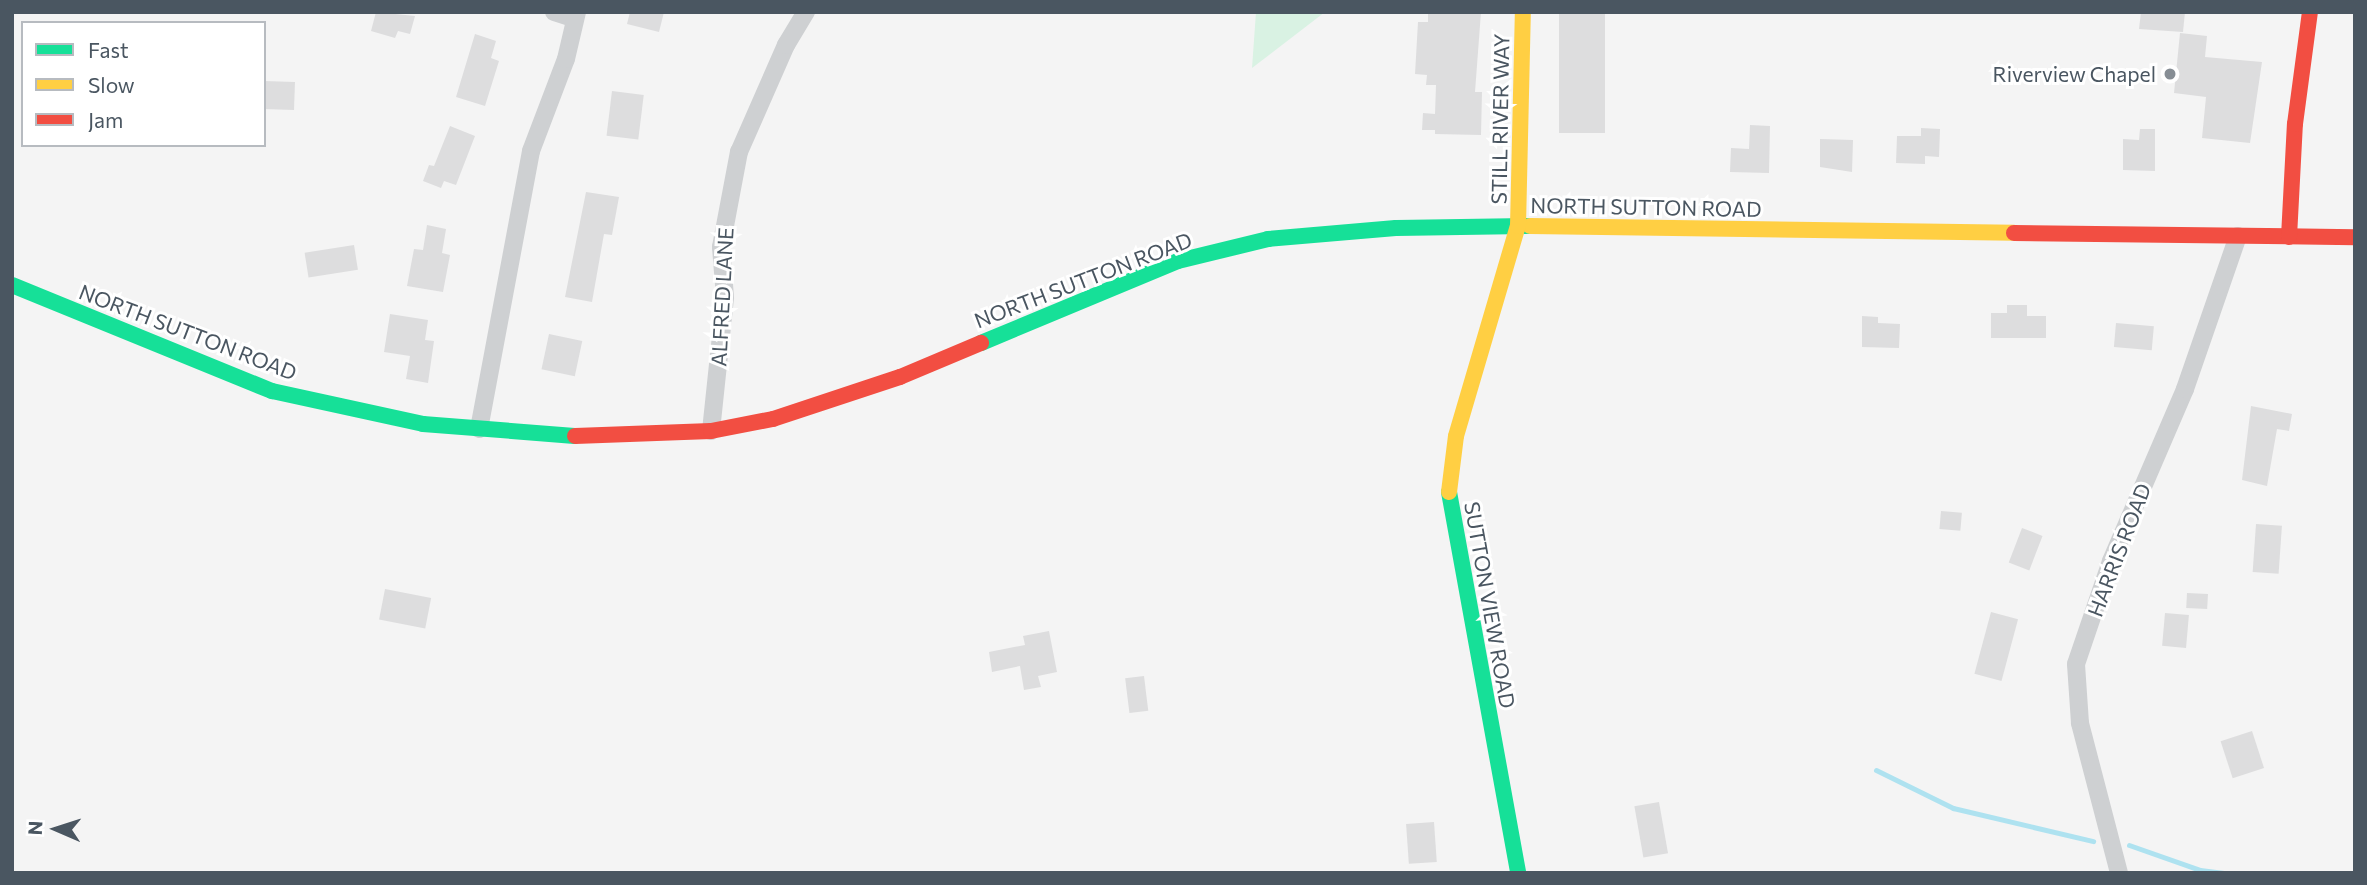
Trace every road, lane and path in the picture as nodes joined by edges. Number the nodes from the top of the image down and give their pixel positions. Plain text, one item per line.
1 (554, 12) edge
2 (806, 12) edge
3 (1523, 12) edge
4 (2310, 12) edge
5 (576, 15) edge
6 (1518, 226) junction
7 (2238, 236) junction
8 (2289, 237) junction
9 (2355, 237) edge
10 (12, 285) edge
11 (479, 429) junction
12 (710, 431) junction
13 (1518, 873) edge
14 (2119, 873) edge

1 - 5 street
2 - 12 street, ALFRED LANE
3 - 6 main road, STILL RIVER WAY
4 - 8 main road
5 - 11 street
6 - 7 main road, NORTH SUTTON ROAD
6 - 12 main road, NORTH SUTTON ROAD
6 - 13 main road, SUTTON VIEW ROAD
7 - 8 main road, NORTH SUTTON ROAD
7 - 14 street, HARRIS ROAD
8 - 9 main road, NORTH SUTTON ROAD
10 - 11 main road, NORTH SUTTON ROAD
11 - 12 main road, NORTH SUTTON ROAD

